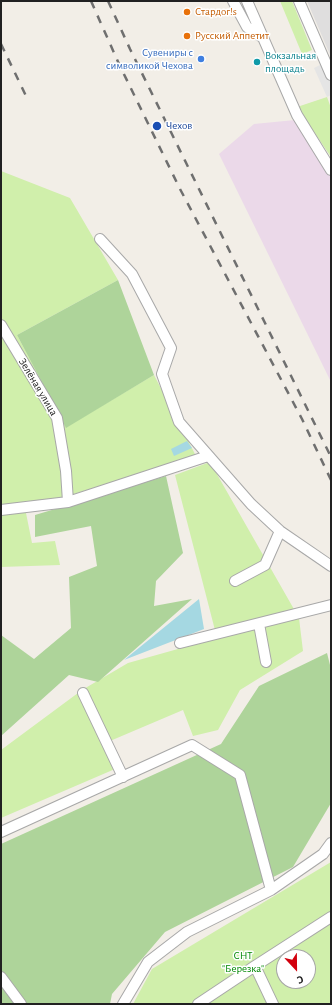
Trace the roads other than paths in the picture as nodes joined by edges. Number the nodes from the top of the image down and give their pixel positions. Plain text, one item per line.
1 (233, 1) edge
2 (247, 1) edge
3 (299, 1) edge
4 (262, 36) junction
5 (331, 75) edge
6 (331, 170) edge
7 (100, 239) dead end
8 (1, 325) edge
9 (208, 456) junction
10 (68, 502) junction
11 (1, 510) edge
12 (280, 531) junction
13 (331, 566) edge
14 (235, 581) dead end
15 (331, 605) edge
16 (258, 624) junction
17 (180, 643) dead end
18 (266, 662) dead end
19 (83, 693) dead end
20 (123, 777) junction
21 (1, 832) edge
22 (331, 843) edge
23 (271, 890) junction
24 (331, 917) edge
25 (255, 966) junction
26 (1, 977) edge
27 (21, 1004) edge
28 (122, 1004) edge
29 (198, 1004) edge
30 (273, 1004) edge

1 - 4 street
2 - 4 street
3 - 5 street
4 - 6 street
7 - 9 street
8 - 10 street, Зелёная улица
9 - 10 street
9 - 12 street
10 - 11 street
12 - 13 street
12 - 14 street
15 - 16 street
16 - 17 street
16 - 18 street
19 - 20 street
20 - 21 street
20 - 23 street
22 - 23 street
23 - 28 street
24 - 25 street
25 - 29 street
25 - 30 street
26 - 27 street

